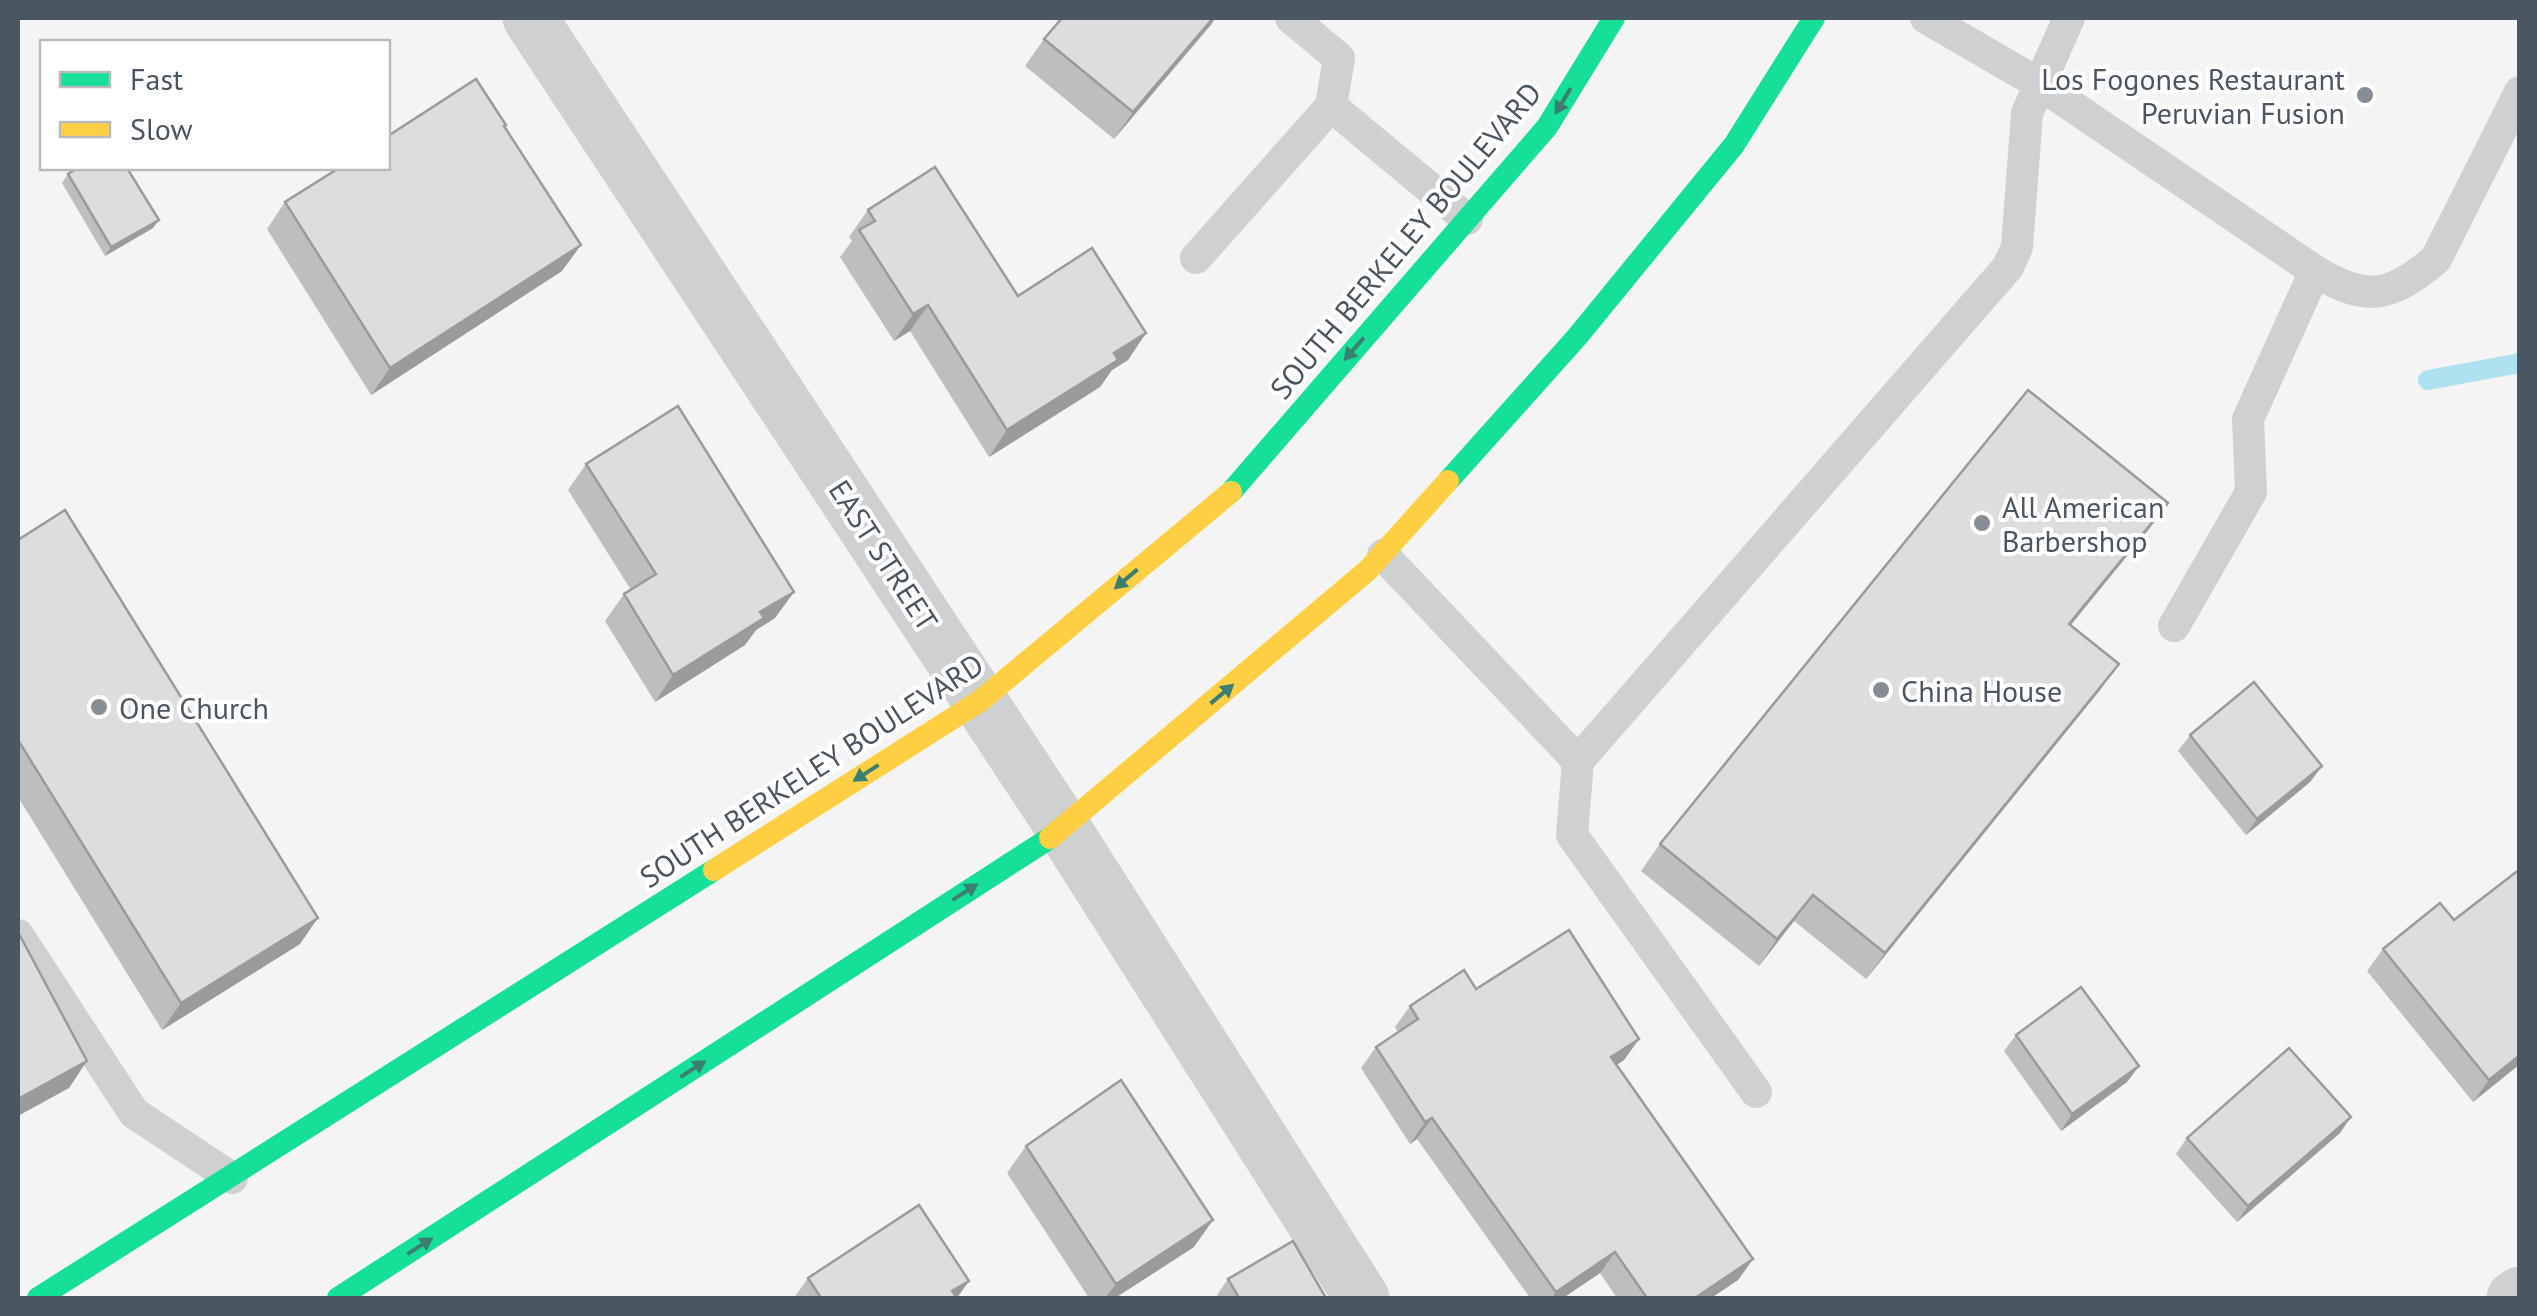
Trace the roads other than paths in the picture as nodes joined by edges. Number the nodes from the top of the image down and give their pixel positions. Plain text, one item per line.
1 (530, 18) edge
2 (1291, 18) edge
3 (1614, 18) edge
4 (1814, 18) edge
5 (1926, 18) edge
6 (2069, 18) edge
7 (2038, 83) junction
8 (2520, 92) edge
9 (1331, 106) junction
10 (1467, 219) junction
11 (1196, 258) dead end
12 (2315, 271) junction
13 (1383, 554) junction
14 (2174, 626) dead end
15 (980, 701) junction
16 (1578, 760) junction
17 (1064, 829) junction
18 (18, 935) edge
19 (1756, 1092) dead end
20 (232, 1178) junction
21 (38, 1298) edge
22 (338, 1298) edge
23 (1362, 1298) edge

1 - 15 street, EAST STREET
2 - 9 lane
3 -> 10 street, SOUTH BERKELEY BOULEVARD
4 - 13 street
5 - 7 lane
6 - 7 lane
7 - 12 lane
7 - 16 lane
8 - 12 lane
9 - 10 lane
9 - 11 lane
10 -> 15 street, SOUTH BERKELEY BOULEVARD
12 - 14 lane
13 - 16 lane
17 -> 13 street
15 - 17 street, EAST STREET
15 -> 20 street, SOUTH BERKELEY BOULEVARD
16 - 19 lane
22 -> 17 street
17 - 23 street, EAST STREET
18 - 20 lane
20 - 21 street, SOUTH BERKELEY BOULEVARD

